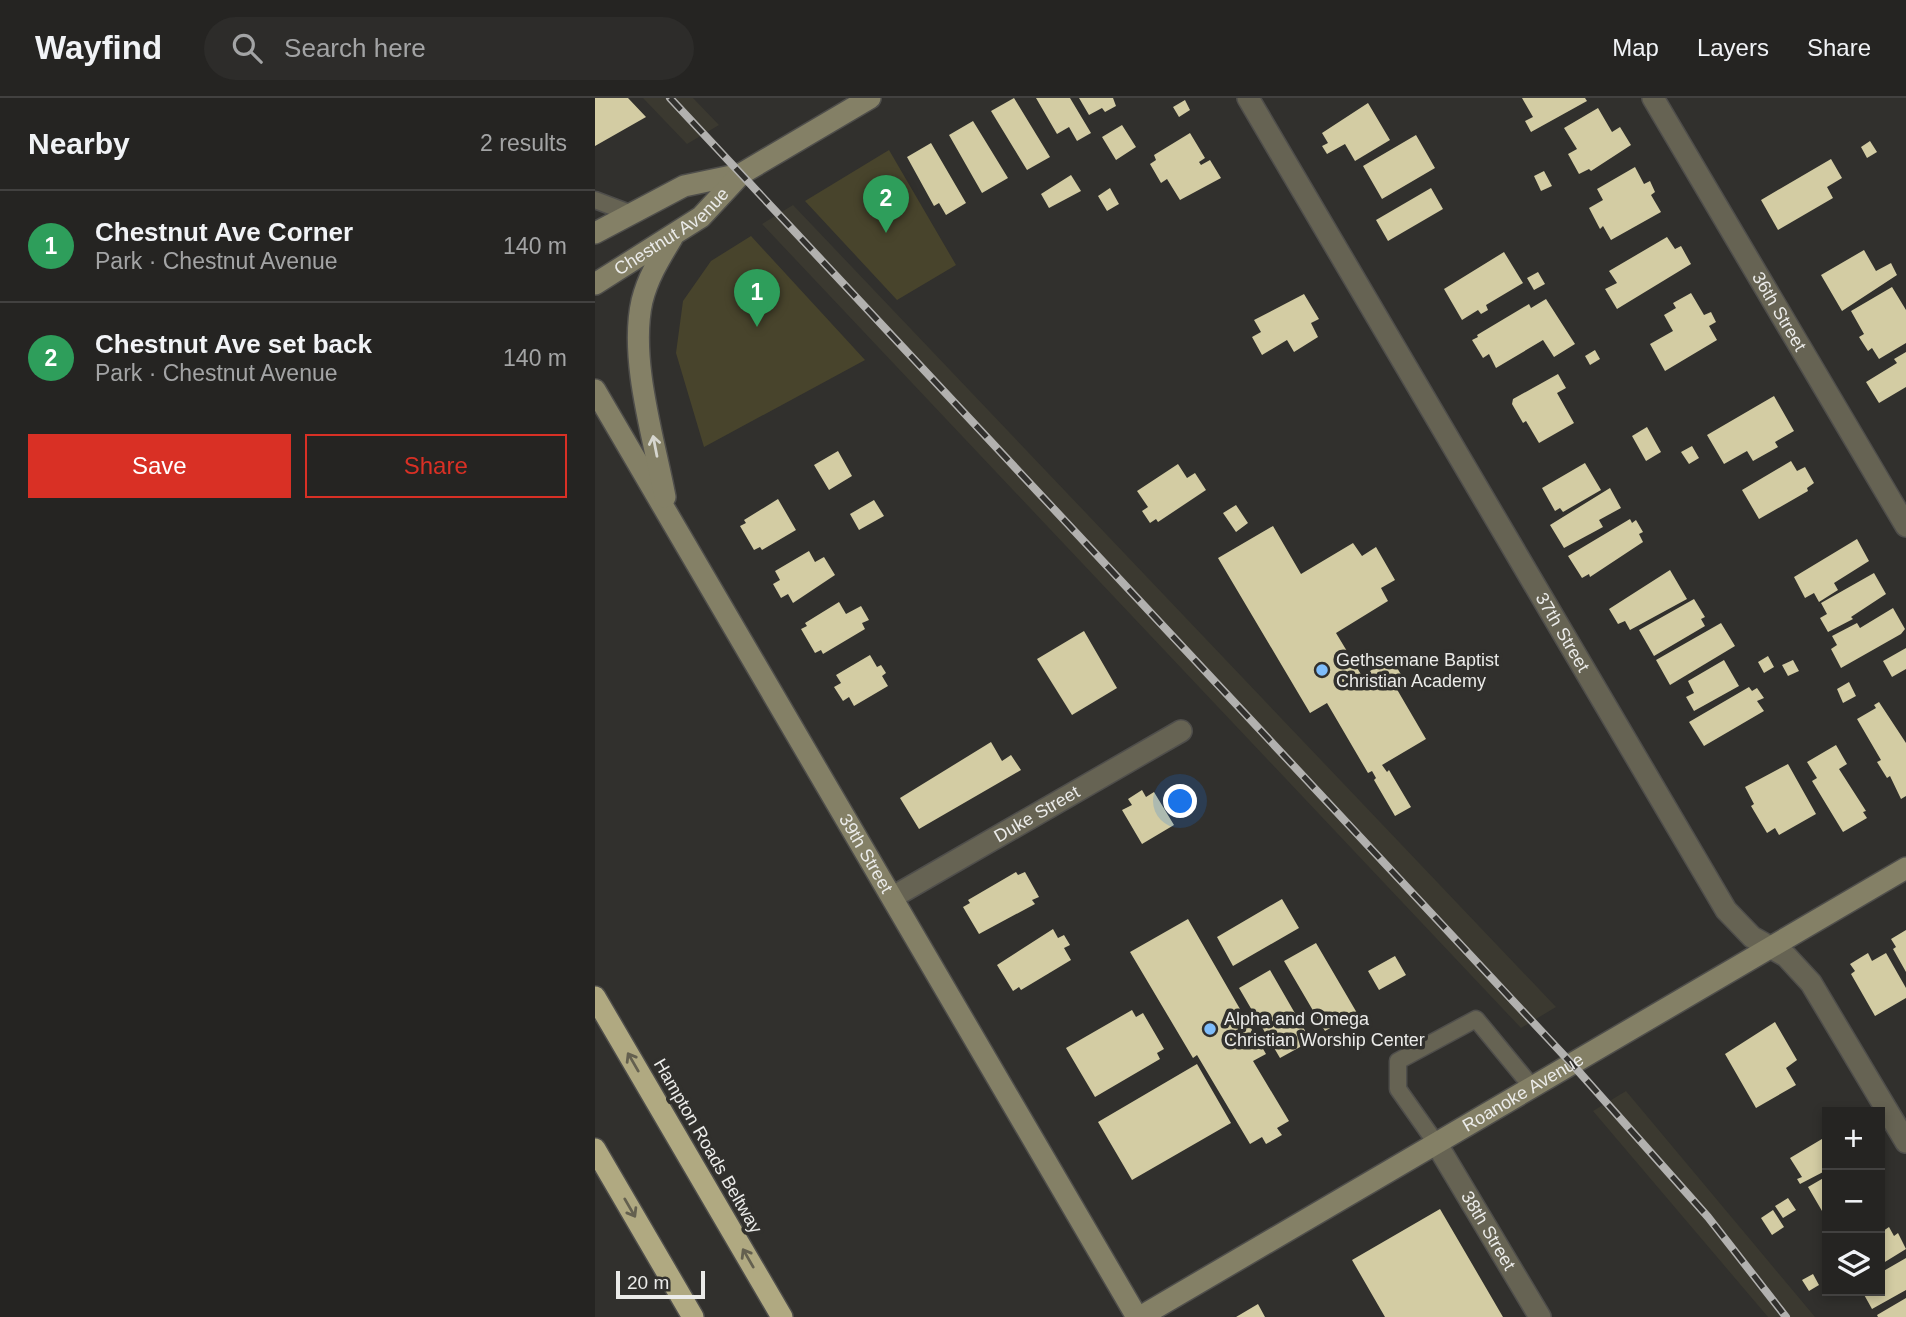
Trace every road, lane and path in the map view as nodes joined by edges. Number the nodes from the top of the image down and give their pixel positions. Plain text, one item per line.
1 (870, 98) edge
2 (1248, 98) edge
3 (1653, 98) edge
4 (741, 174) junction
5 (595, 200) edge
6 (632, 214) junction
7 (595, 233) edge
8 (674, 234) junction
9 (595, 284) edge
10 (595, 390) edge
11 (668, 513) junction
12 (1906, 526) edge
13 (1181, 731) dead end
14 (1906, 868) edge
15 (893, 897) junction
16 (1770, 948) junction
17 (595, 997) edge
18 (1532, 1087) junction
19 (1906, 1142) edge
20 (1436, 1143) junction
21 (595, 1149) edge
22 (693, 1317) edge
23 (782, 1317) edge
24 (1139, 1317) edge
25 (1540, 1317) edge

1 - 4 main road, Chestnut Avenue
2 - 16 street, 37th Street
3 - 12 street, 36th Street
4 - 6 main road, Chestnut Avenue
4 - 8 main road, Chestnut Avenue
5 - 6 lane
6 - 7 main road, Chestnut Avenue
8 - 9 main road, Chestnut Avenue
11 -> 8 main road
10 - 11 main road, 39th Street
11 - 15 main road, 39th Street
13 - 15 street, Duke Street
14 - 16 main road, Roanoke Avenue
15 - 24 main road, 39th Street
16 - 18 main road, Roanoke Avenue
16 - 19 street, 37th Street
23 -> 17 highway, Hampton Roads Beltway
18 - 20 main road, Roanoke Avenue
18 - 20 lane
20 - 24 main road, Roanoke Avenue
20 - 25 street, 38th Street
21 -> 22 highway

